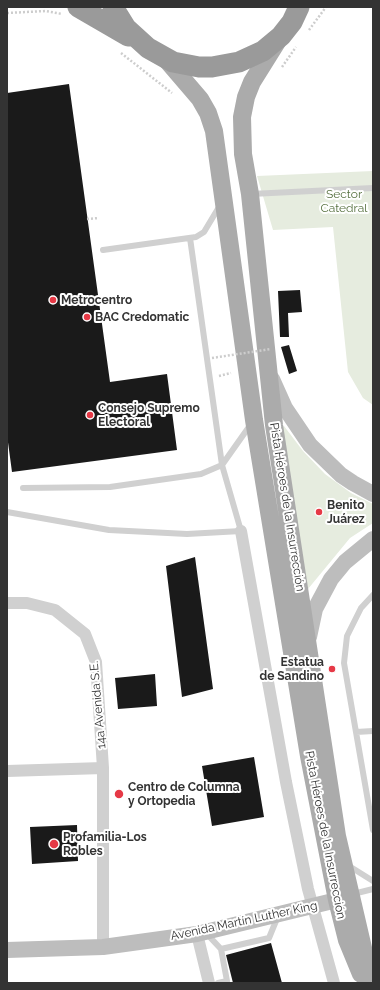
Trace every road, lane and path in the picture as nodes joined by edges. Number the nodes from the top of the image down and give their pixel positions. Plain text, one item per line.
1 (113, 7) edge
2 (326, 7) edge
3 (72, 11) edge
4 (7, 13) edge
5 (297, 25) edge
6 (117, 50) dead end
7 (156, 53) junction
8 (280, 70) dead end
9 (173, 94) dead end
10 (373, 188) edge
11 (224, 194) junction
12 (250, 194) junction
13 (99, 218) dead end
14 (87, 219) dead end
15 (190, 238) junction
16 (103, 250) dead end
17 (271, 349) dead end
18 (230, 351) dead end
19 (212, 358) dead end
20 (231, 358) dead end
21 (231, 370) dead end
22 (269, 371) junction
23 (216, 377) dead end
24 (254, 420) junction
25 (222, 465) junction
26 (23, 488) dead end
27 (373, 494) edge
28 (7, 512) edge
29 (241, 531) junction
30 (373, 539) edge
31 (373, 595) edge
32 (7, 603) edge
33 (309, 644) junction
34 (373, 730) edge
35 (356, 732) junction
36 (103, 768) junction
37 (7, 771) edge
38 (334, 814) junction
39 (373, 830) edge
40 (342, 855) junction
41 (373, 881) edge
42 (373, 889) edge
43 (357, 893) dead end
44 (337, 900) junction
45 (313, 906) junction
46 (278, 915) junction
47 (201, 933) junction
48 (103, 947) junction
49 (221, 949) junction
50 (7, 950) edge
51 (209, 983) edge
52 (218, 983) edge
53 (334, 983) edge
54 (368, 983) edge

1 - 7 highway
2 - 5 path
3 - 4 path
3 - 7 highway
5 - 7 highway
5 - 8 path
5 - 12 main road, Pista Héroes de la Insurrección
6 - 9 path
7 - 11 main road, Pista Héroes de la Insurrección
10 - 12 lane
11 - 15 lane
11 - 24 main road, Pista Héroes de la Insurrección
12 - 22 main road, Pista Héroes de la Insurrección
13 - 14 path
15 - 16 lane
15 - 25 lane
17 - 19 path, bridge
18 - 20 path
21 - 23 path
22 - 27 street
22 - 33 main road, Pista Héroes de la Insurrección
24 - 25 lane
24 - 44 main road, Pista Héroes de la Insurrección
25 - 26 lane
25 - 29 lane
28 - 29 lane
29 - 45 street
30 - 33 street
31 - 35 lane
32 - 36 street, 14a Avenida S.E.
33 - 38 main road, Pista Héroes de la Insurrección
34 - 35 lane
35 - 39 lane
36 - 37 street
36 - 48 street, 14a Avenida S.E.
38 - 40 main road, Pista Héroes de la Insurrección
38 - 44 main road
40 - 41 lane
40 - 54 main road, Pista Héroes de la Insurrección
42 - 43 lane
44 - 45 street, Avenida Martín Luther King
44 - 54 main road
45 - 46 street, Avenida Martín Luther King
45 - 53 street
46 - 47 street, Avenida Martín Luther King
46 - 49 lane
47 - 48 street, Avenida Martín Luther King
47 - 49 lane
47 - 51 street
48 - 50 street, Avenida Martín Luther King
49 - 52 lane

